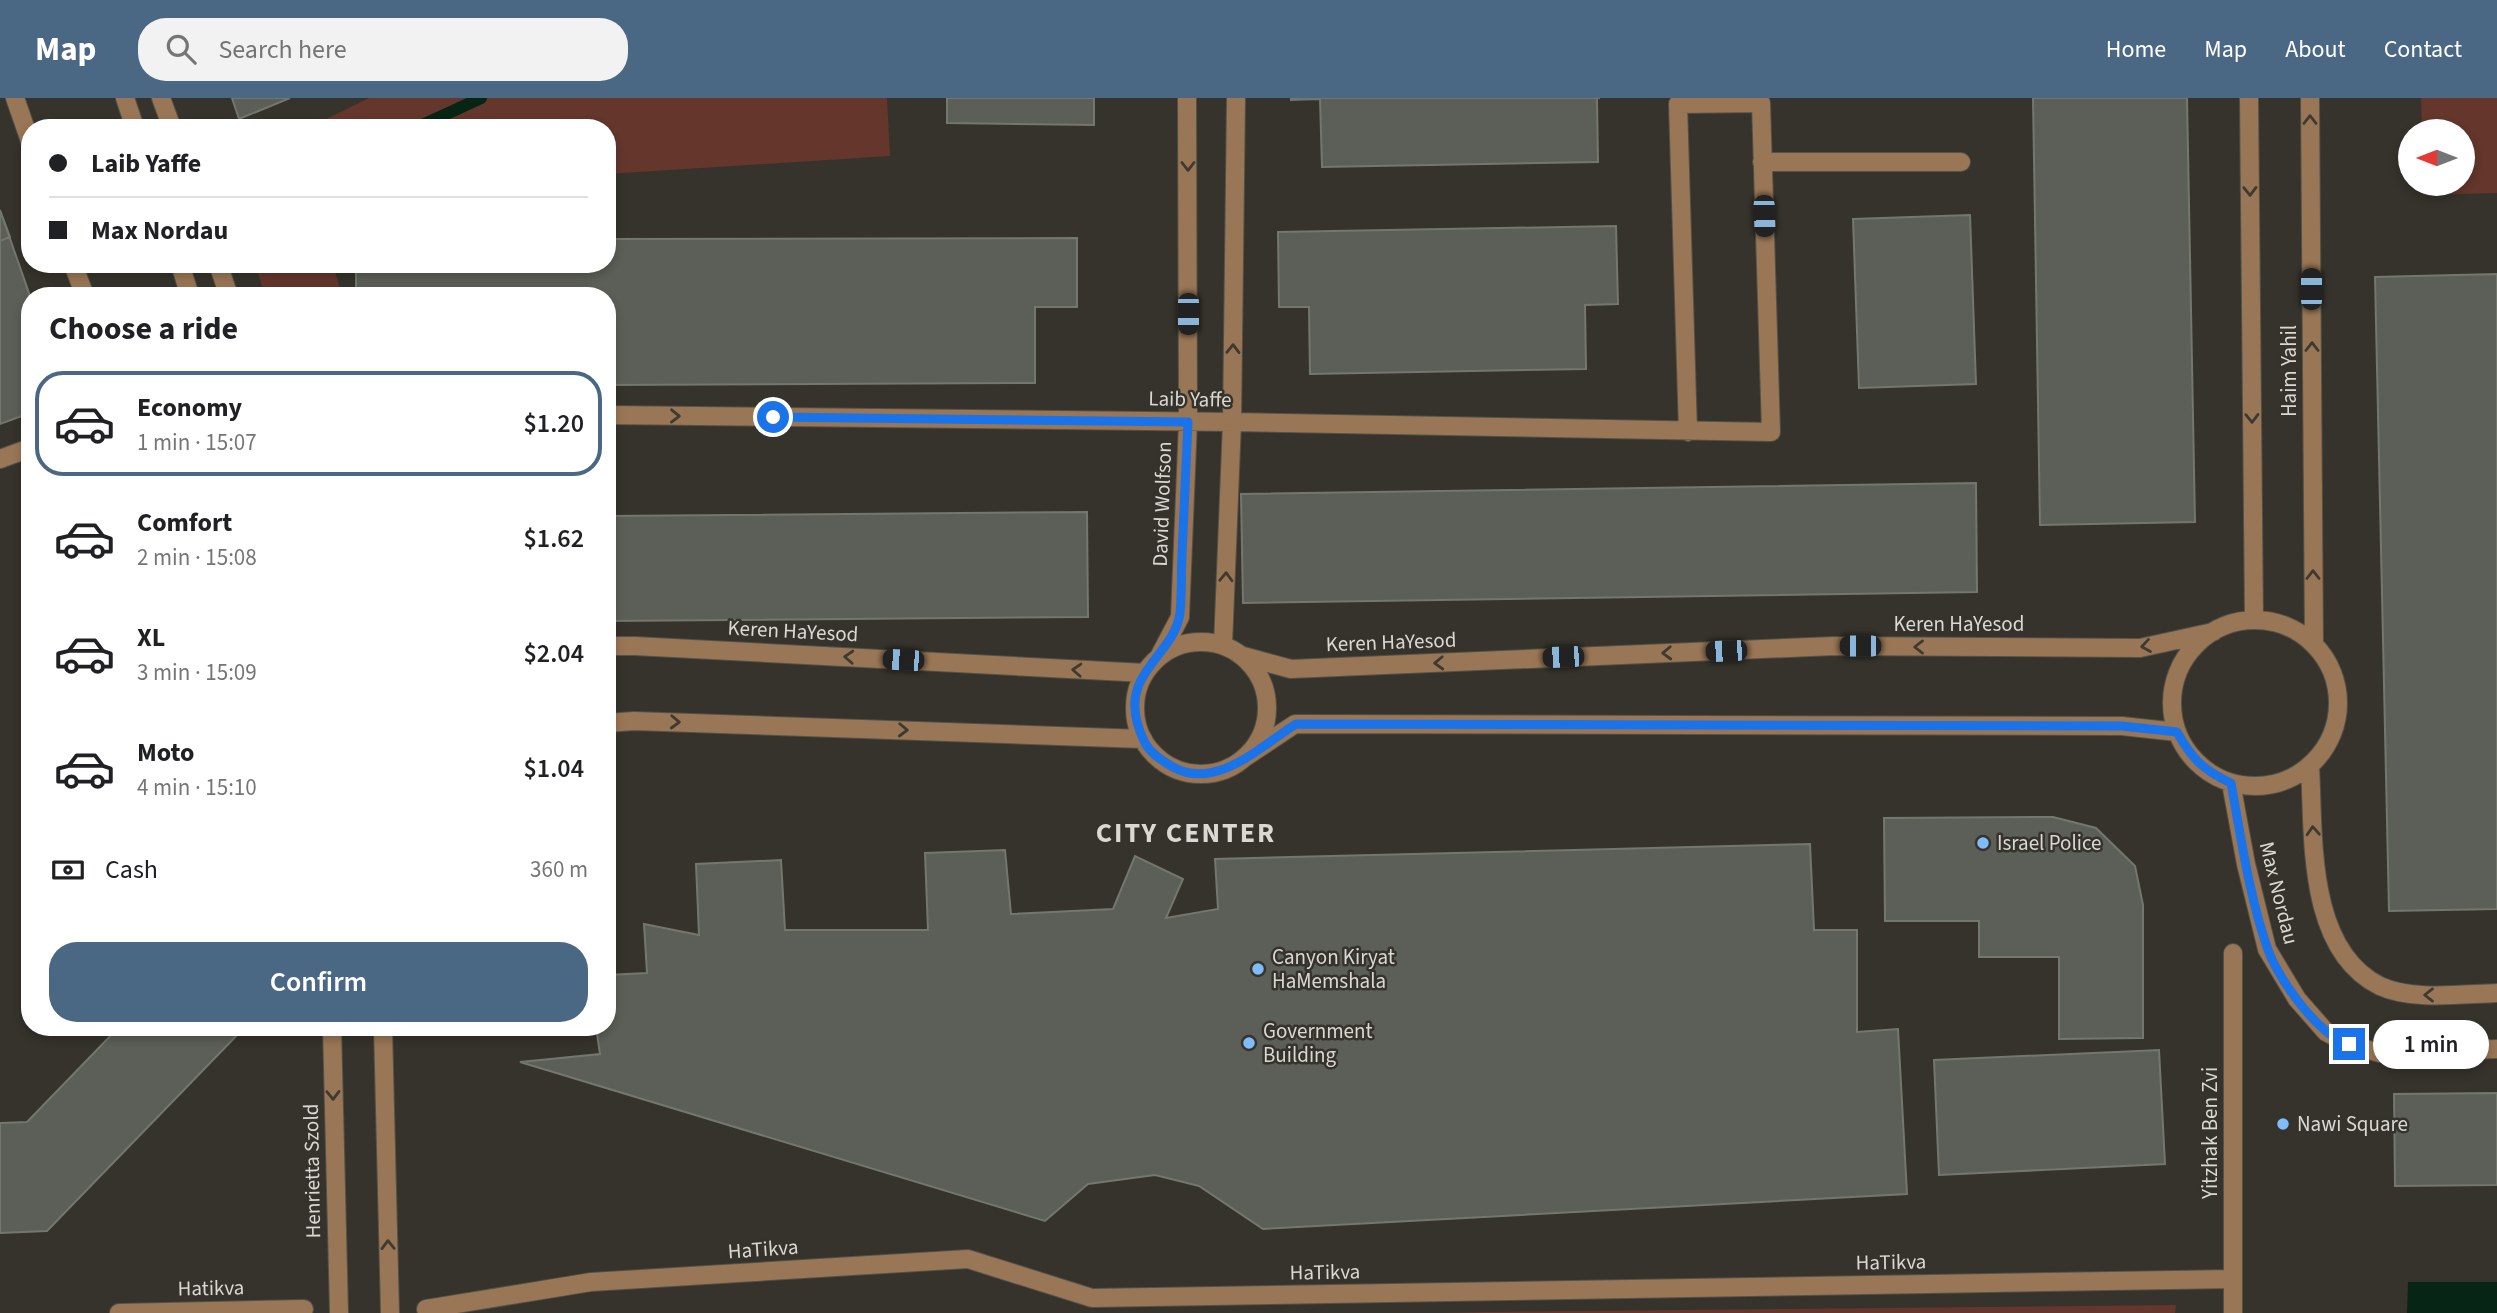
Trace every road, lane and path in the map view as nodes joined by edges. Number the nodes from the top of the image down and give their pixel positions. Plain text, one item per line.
1 (15, 98) edge
2 (125, 98) edge
3 (161, 98) edge
4 (1187, 98) edge
5 (1236, 98) edge
6 (2249, 98) edge
7 (2310, 98) edge
8 (22, 119) edge
9 (132, 119) edge
10 (169, 119) edge
11 (1762, 162) junction
12 (1961, 162) dead end
13 (616, 415) edge
14 (1188, 422) junction
15 (1232, 422) junction
16 (1688, 432) junction
17 (21, 452) edge
18 (0, 459) edge
19 (2254, 620) junction
20 (2213, 632) junction
21 (2314, 643) junction
22 (1223, 645) junction
23 (616, 646) edge
24 (1160, 655) junction
25 (1243, 656) junction
26 (1145, 673) junction
27 (616, 722) edge
28 (2177, 732) junction
29 (1143, 739) junction
30 (1244, 758) junction
31 (2310, 766) junction
32 (2231, 783) junction
33 (2234, 953) dead end
34 (2497, 993) edge
35 (332, 1036) edge
36 (383, 1036) edge
37 (2497, 1049) edge
38 (2233, 1279) junction
39 (1092, 1306) edge
40 (304, 1309) dead end
41 (426, 1309) dead end
42 (119, 1313) edge
43 (339, 1313) edge
44 (390, 1313) edge
45 (2233, 1313) edge

1 - 8 street
2 - 9 street
3 - 10 street
4 -> 14 street, David Wolfson
15 -> 5 street
6 -> 19 street, Haim Yahil
21 -> 7 street, Haim Yahil
11 - 12 street
11 - 16 street, Laib Yaffe
11 - 16 street
13 -> 14 street, Laib Yaffe
14 - 15 street, Laib Yaffe
14 - 24 street, David Wolfson
15 - 16 street, Laib Yaffe
22 -> 15 street
17 - 18 street
19 - 20 street
19 - 21 street
20 -> 25 street, Keren HaYesod
20 - 28 street
21 - 31 street
22 - 24 street
22 - 25 street
26 -> 23 street, Keren HaYesod
24 - 26 street
25 - 30 street
26 - 29 street
27 -> 29 street
28 - 30 street
28 - 32 street
29 - 30 street
31 - 32 street
34 -> 31 street, Max Nordau
32 - 37 street, Max Nordau
33 - 38 street, Yitzhak Ben Zvi
35 -> 43 street, Henrietta Szold
44 -> 36 street
38 - 39 street, HaTikva
38 - 45 street, Yitzhak Ben Zvi
39 - 41 street, HaTikva
40 - 42 street, Hatikva

